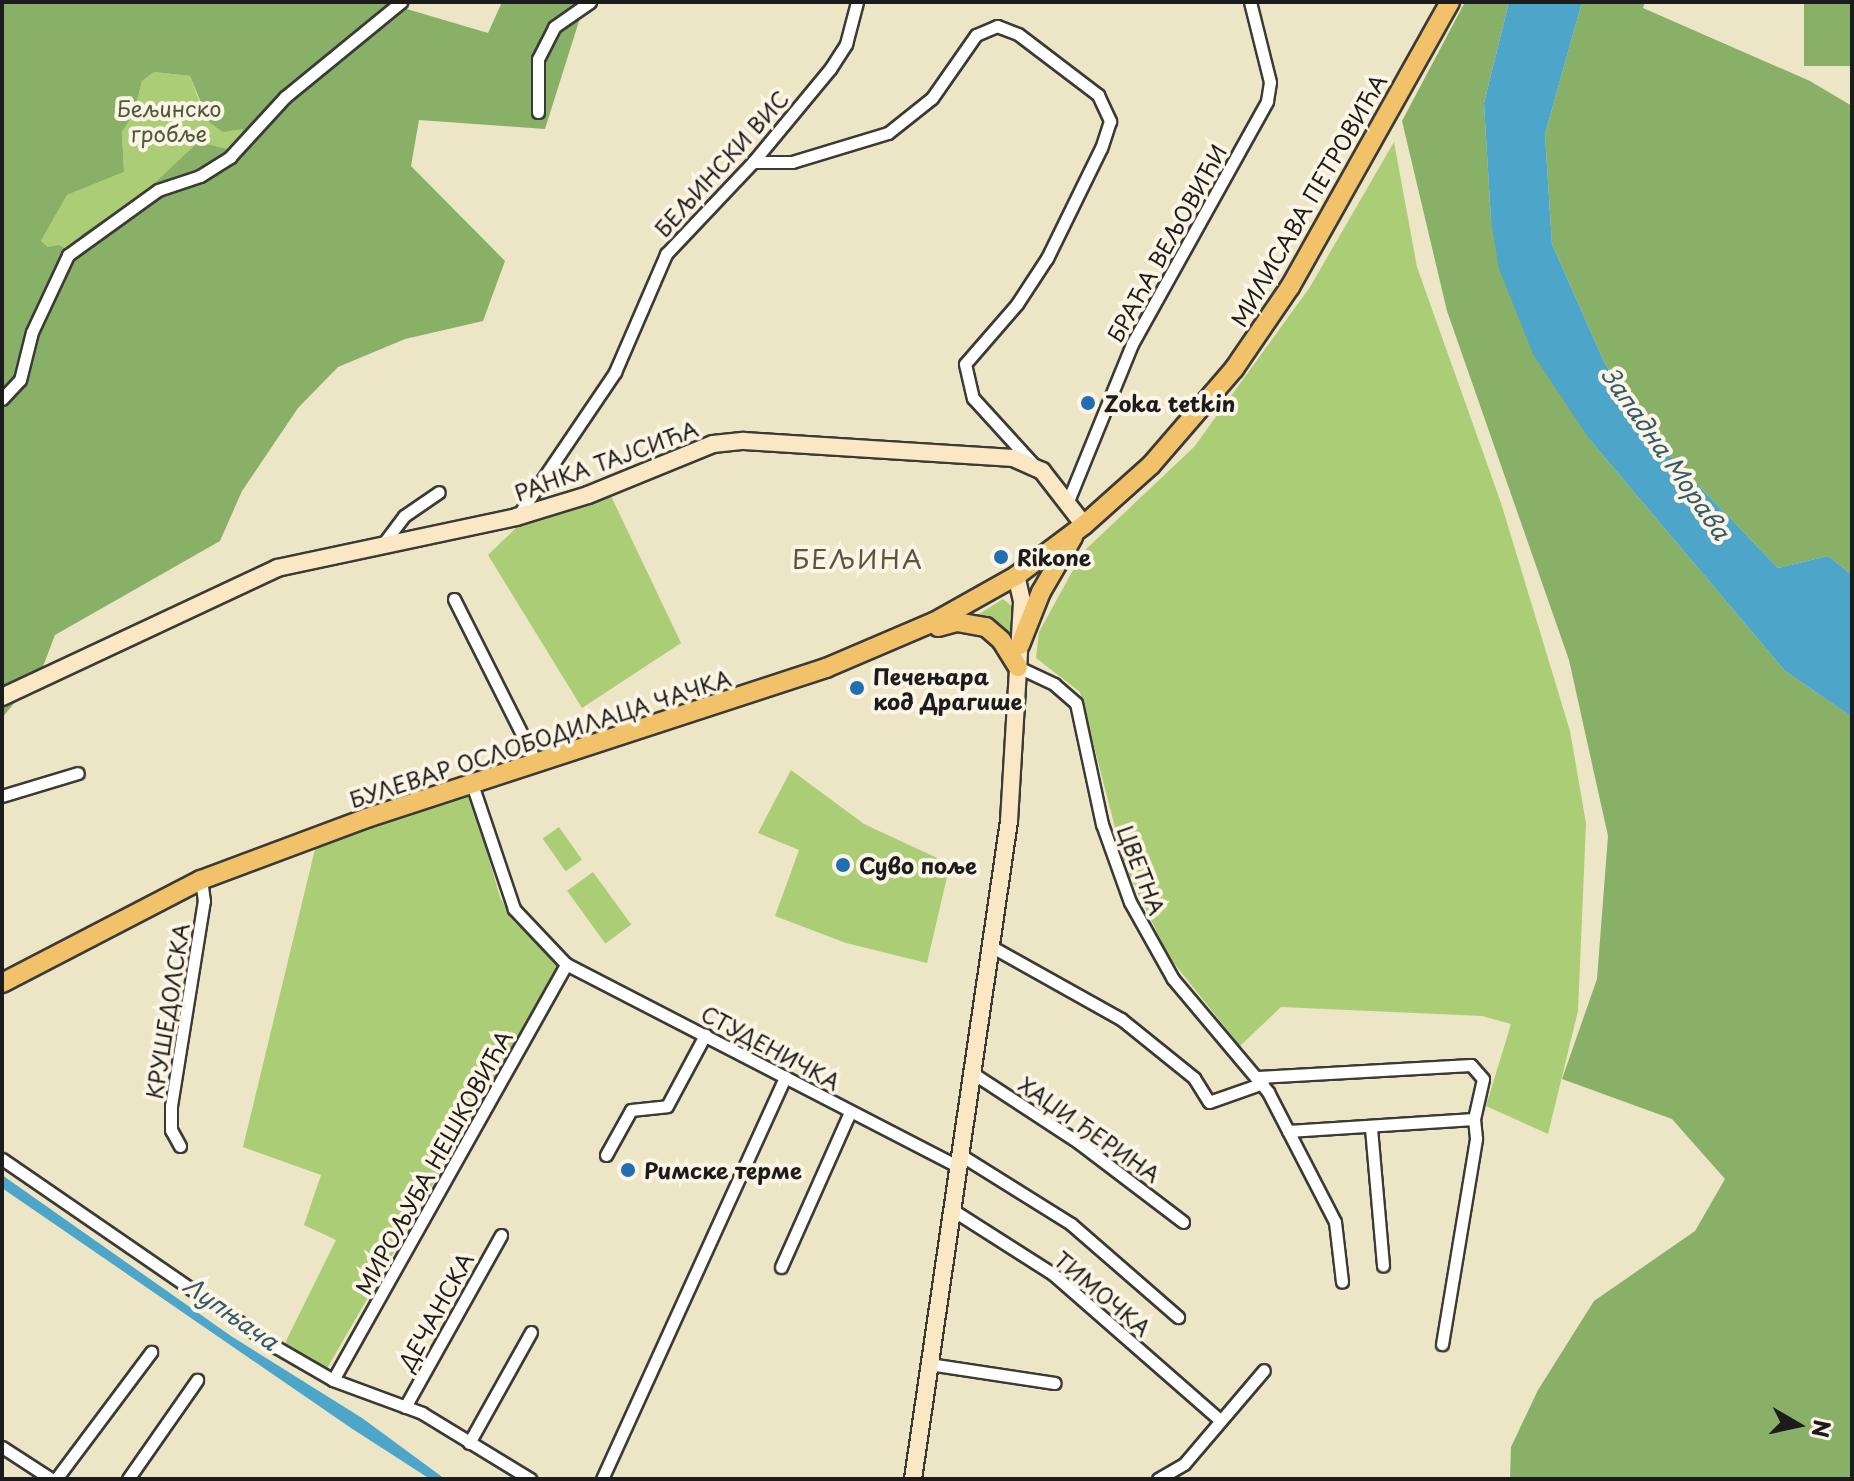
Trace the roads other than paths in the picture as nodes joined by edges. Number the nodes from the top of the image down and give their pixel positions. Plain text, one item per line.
1 (590, 2) edge
2 (857, 2) edge
3 (1250, 2) edge
4 (1450, 2) edge
5 (398, 3) edge
6 (538, 112) dead end
7 (753, 162) junction
8 (2, 399) edge
9 (1034, 465) junction
10 (439, 492) dead end
11 (1068, 501) junction
12 (516, 517) junction
13 (1079, 529) junction
14 (383, 544) junction
15 (1016, 576) junction
16 (454, 599) dead end
17 (915, 630) junction
18 (1020, 645) junction
19 (1018, 667) junction
20 (2, 697) edge
21 (537, 764) junction
22 (78, 773) dead end
23 (472, 784) junction
24 (2, 796) edge
25 (201, 880) junction
26 (992, 947) junction
27 (566, 964) junction
28 (2, 983) edge
29 (705, 1035) junction
30 (971, 1072) junction
31 (785, 1077) junction
32 (1260, 1080) junction
33 (850, 1112) junction
34 (1474, 1119) junction
35 (1371, 1128) junction
36 (1288, 1131) junction
37 (180, 1146) dead end
38 (606, 1155) dead end
39 (2, 1159) edge
40 (959, 1160) junction
41 (951, 1209) junction
42 (1183, 1222) dead end
43 (501, 1235) dead end
44 (1383, 1265) dead end
45 (781, 1267) dead end
46 (1342, 1282) dead end
47 (1178, 1317) dead end
48 (531, 1332) dead end
49 (1442, 1344) dead end
50 (151, 1352) dead end
51 (929, 1364) junction
52 (1264, 1370) dead end
53 (197, 1380) dead end
54 (333, 1380) junction
55 (1055, 1383) dead end
56 (405, 1407) junction
57 (1220, 1420) junction
58 (469, 1443) junction
59 (2, 1447) edge
60 (54, 1479) edge
61 (128, 1479) edge
62 (530, 1479) edge
63 (602, 1479) edge
64 (913, 1479) edge
65 (1158, 1479) edge

1 - 6 street
2 - 7 street, БЕЉИНСКИ ВИС
3 - 11 street, БРАЋА ВЕЉОВИЋИ
4 - 13 main road, МИЛИСАВА ПЕТРОВИЋА
5 - 8 street
7 - 9 street
7 - 12 street, БЕЉИНСКИ ВИС
9 - 11 street
9 - 12 street, РАНКА ТАЈСИЋА
10 - 14 street
11 - 13 street
12 - 14 street, РАНКА ТАЈСИЋА
13 - 15 main road, БУЛЕВАР ОСЛОБОДИЛАЦА ЧАЧКА
13 - 18 main road
14 - 20 street, РАНКА ТАЈСИЋА
15 - 17 main road, БУЛЕВАР ОСЛОБОДИЛАЦА ЧАЧКА
15 - 18 street
16 - 21 street
17 - 19 main road
17 - 21 main road, БУЛЕВАР ОСЛОБОДИЛАЦА ЧАЧКА
18 - 19 street
19 - 26 street
19 - 32 street, ЦВЕТНА
21 - 23 main road, БУЛЕВАР ОСЛОБОДИЛАЦА ЧАЧКА
22 - 24 street
23 - 25 main road, БУЛЕВАР ОСЛОБОДИЛАЦА ЧАЧКА
23 - 27 street, СТУДЕНИЧКА
25 - 28 main road, БУЛЕВАР ОСЛОБОДИЛАЦА ЧАЧКА
25 - 37 street, КРУШЕДОЛСКА
26 - 30 street
26 - 32 street
27 - 29 street, СТУДЕНИЧКА
27 - 54 street, МИРОЉУБА НЕШКОВИЋА
29 - 31 street, СТУДЕНИЧКА
29 - 38 street
30 - 40 street
30 - 42 street, ХАЏИ ЂЕРИНА
31 - 33 street, СТУДЕНИЧКА
31 - 63 street
32 - 34 street
32 - 36 street, ЦВЕТНА
33 - 40 street, СТУДЕНИЧКА
33 - 45 street
34 - 35 street
34 - 49 street
35 - 36 street
35 - 44 street
36 - 46 street, ЦВЕТНА
39 - 54 street
40 - 41 street
40 - 47 street, СТУДЕНИЧКА
41 - 51 street
41 - 57 street, ТИМОЧКА
43 - 56 street, ДЕЧАНСКА
48 - 58 street
50 - 60 street
51 - 55 street
51 - 64 street
52 - 57 street
53 - 61 street
54 - 56 street
56 - 58 street
57 - 65 street
58 - 62 street
59 - 60 street

